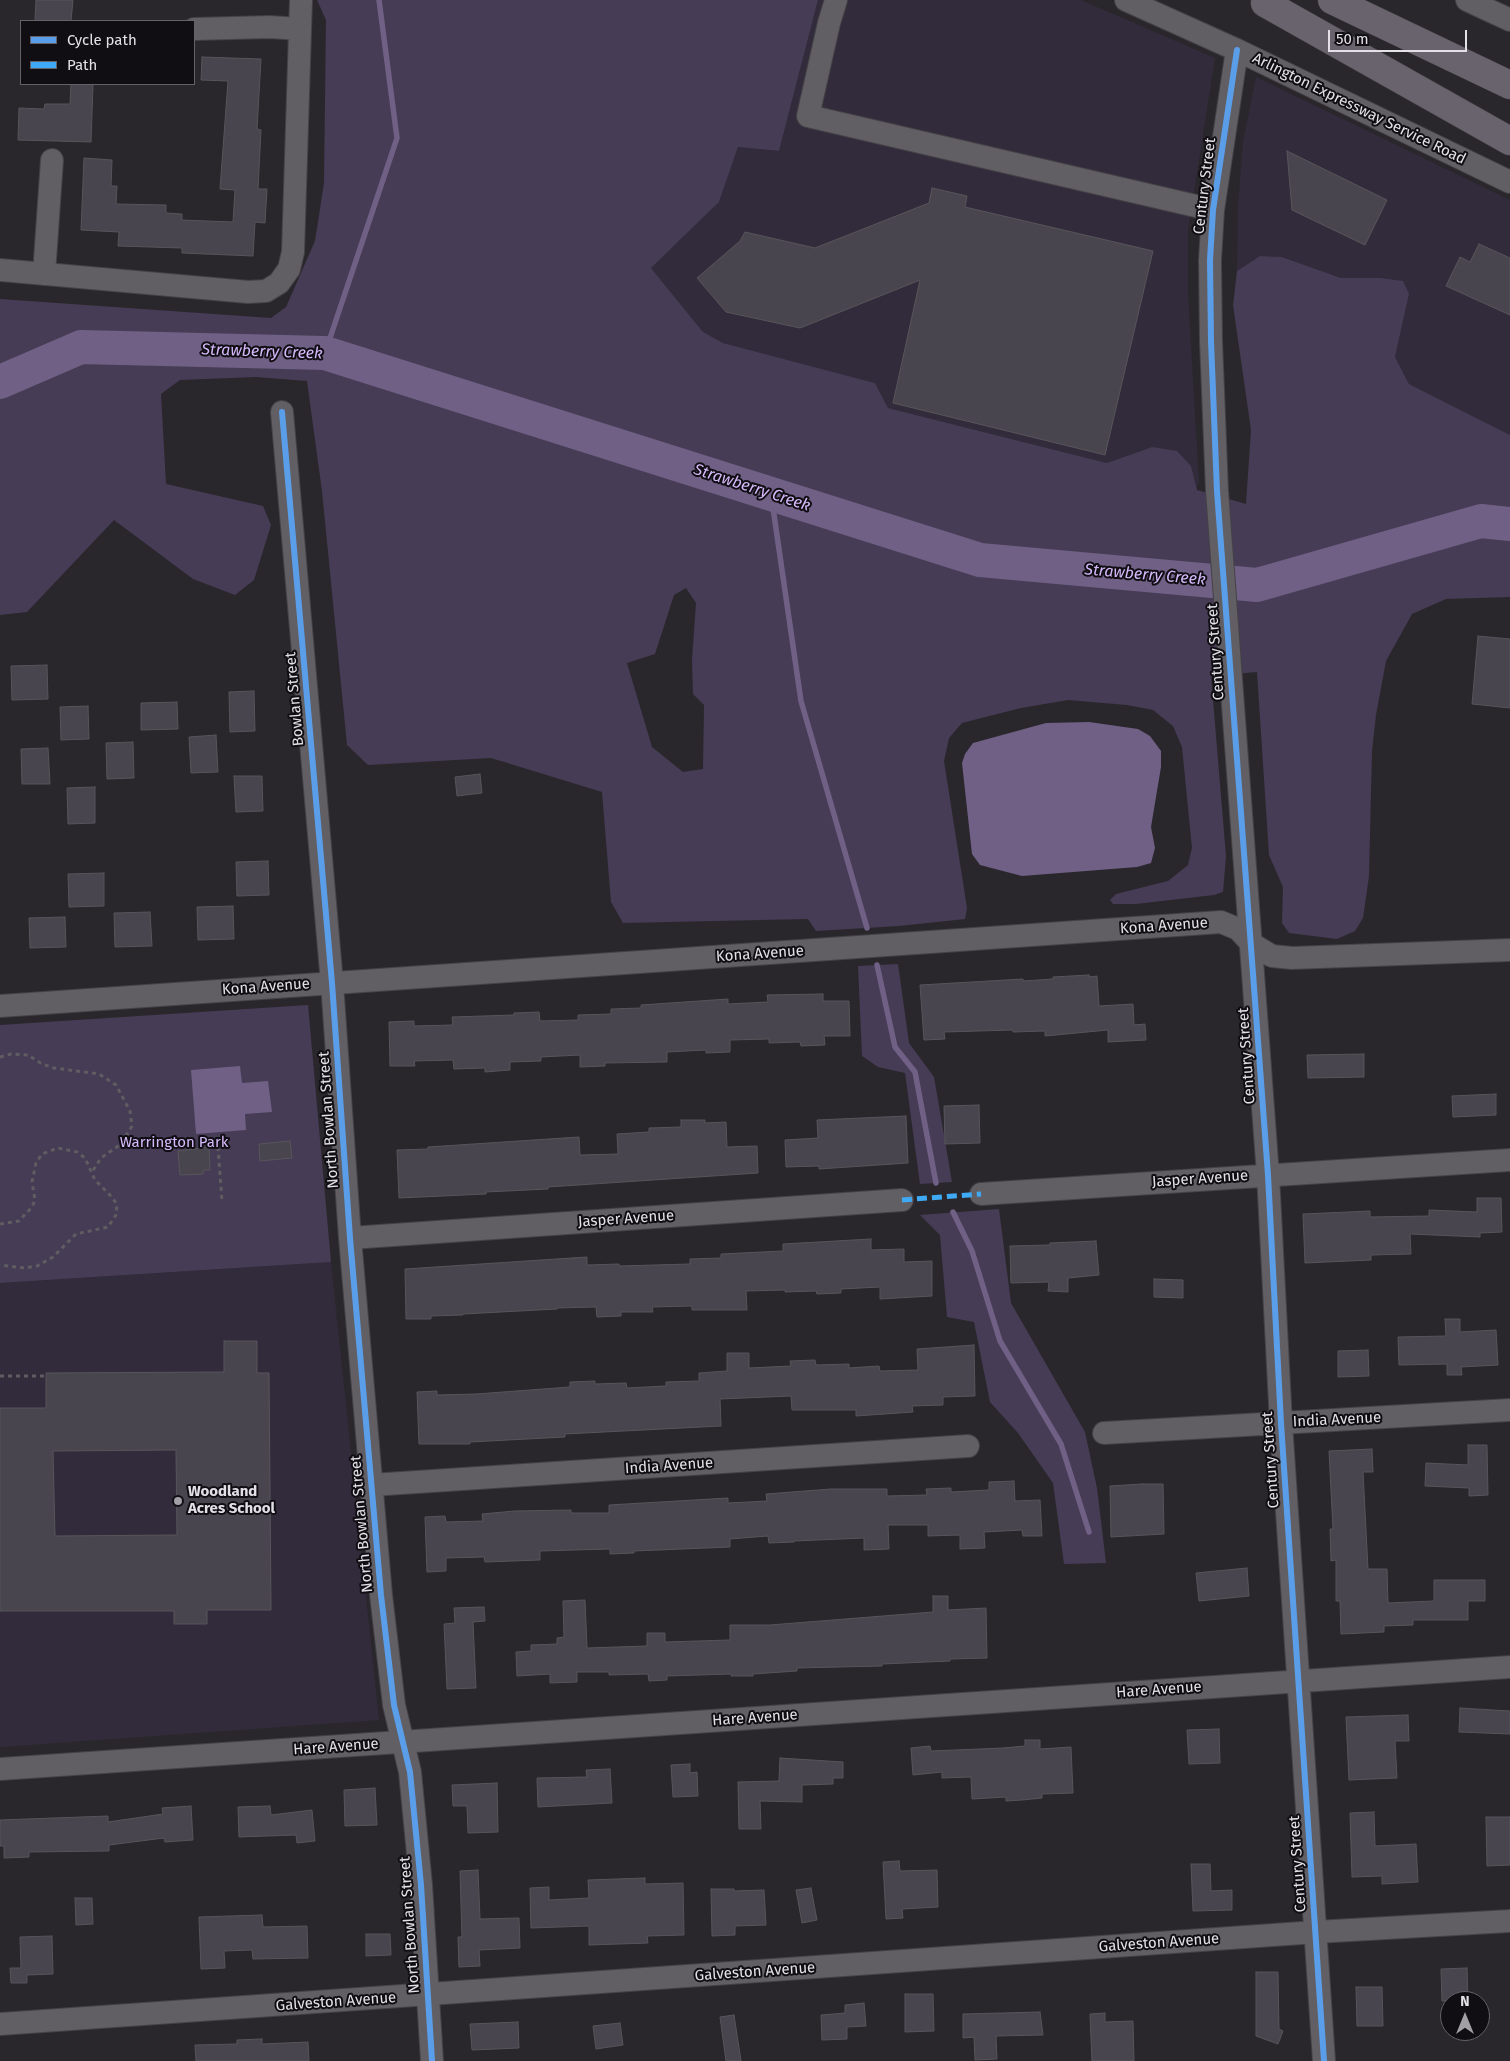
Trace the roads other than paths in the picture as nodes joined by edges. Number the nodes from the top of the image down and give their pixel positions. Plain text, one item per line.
1 (301, 0) edge
2 (836, 0) edge
3 (1126, 0) edge
4 (1332, 0) edge
5 (1338, 0) edge
6 (1467, 0) edge
7 (1263, 1) edge
8 (1510, 20) edge
9 (195, 29) edge
10 (300, 29) junction
11 (1237, 50) junction
12 (1510, 74) edge
13 (1510, 85) edge
14 (1510, 119) edge
15 (1510, 141) edge
16 (52, 160) dead end
17 (1510, 182) edge
18 (1213, 210) junction
19 (0, 270) edge
20 (44, 274) junction
21 (282, 412) dead end
22 (1252, 944) junction
23 (1510, 950) edge
24 (332, 983) junction
25 (0, 1006) edge
26 (1510, 1160) edge
27 (1268, 1175) junction
28 (980, 1194) dead end
29 (902, 1200) dead end
30 (350, 1238) junction
31 (1510, 1410) edge
32 (1281, 1423) junction
33 (1104, 1433) dead end
34 (968, 1446) dead end
35 (371, 1485) junction
36 (1510, 1667) edge
37 (1298, 1680) junction
38 (403, 1743) junction
39 (0, 1769) edge
40 (1510, 1921) edge
41 (1316, 1932) junction
42 (428, 1996) junction
43 (0, 2024) edge
44 (432, 2061) edge
45 (1324, 2061) edge

1 - 10 street
2 - 18 street
3 - 11 street, Arlington Expressway Service Road
4 - 13 highway
5 - 12 highway
6 - 8 street
7 - 14 highway
7 - 15 highway
9 - 10 street
10 - 20 street
11 - 17 street, Arlington Expressway Service Road
11 - 18 street, Century Street
16 - 20 street
18 - 22 street, Century Street
19 - 20 street
21 - 24 street, Bowlan Street
22 - 23 street, Kona Avenue
22 - 24 street, Kona Avenue
22 - 27 street, Century Street
24 - 25 street, Kona Avenue
24 - 30 street, North Bowlan Street
26 - 27 street, Jasper Avenue
27 - 28 street, Jasper Avenue
27 - 32 street, Century Street
29 - 30 street, Jasper Avenue
30 - 35 street, North Bowlan Street
31 - 32 street, India Avenue
32 - 33 street, India Avenue
32 - 37 street, Century Street
34 - 35 street, India Avenue
35 - 38 street, North Bowlan Street
36 - 37 street, Hare Avenue
37 - 38 street, Hare Avenue
37 - 41 street, Century Street
38 - 39 street, Hare Avenue
38 - 42 street, North Bowlan Street
40 - 41 street, Galveston Avenue
41 - 42 street, Galveston Avenue
41 - 45 street, Century Street
42 - 43 street, Galveston Avenue
42 - 44 street, North Bowlan Street

